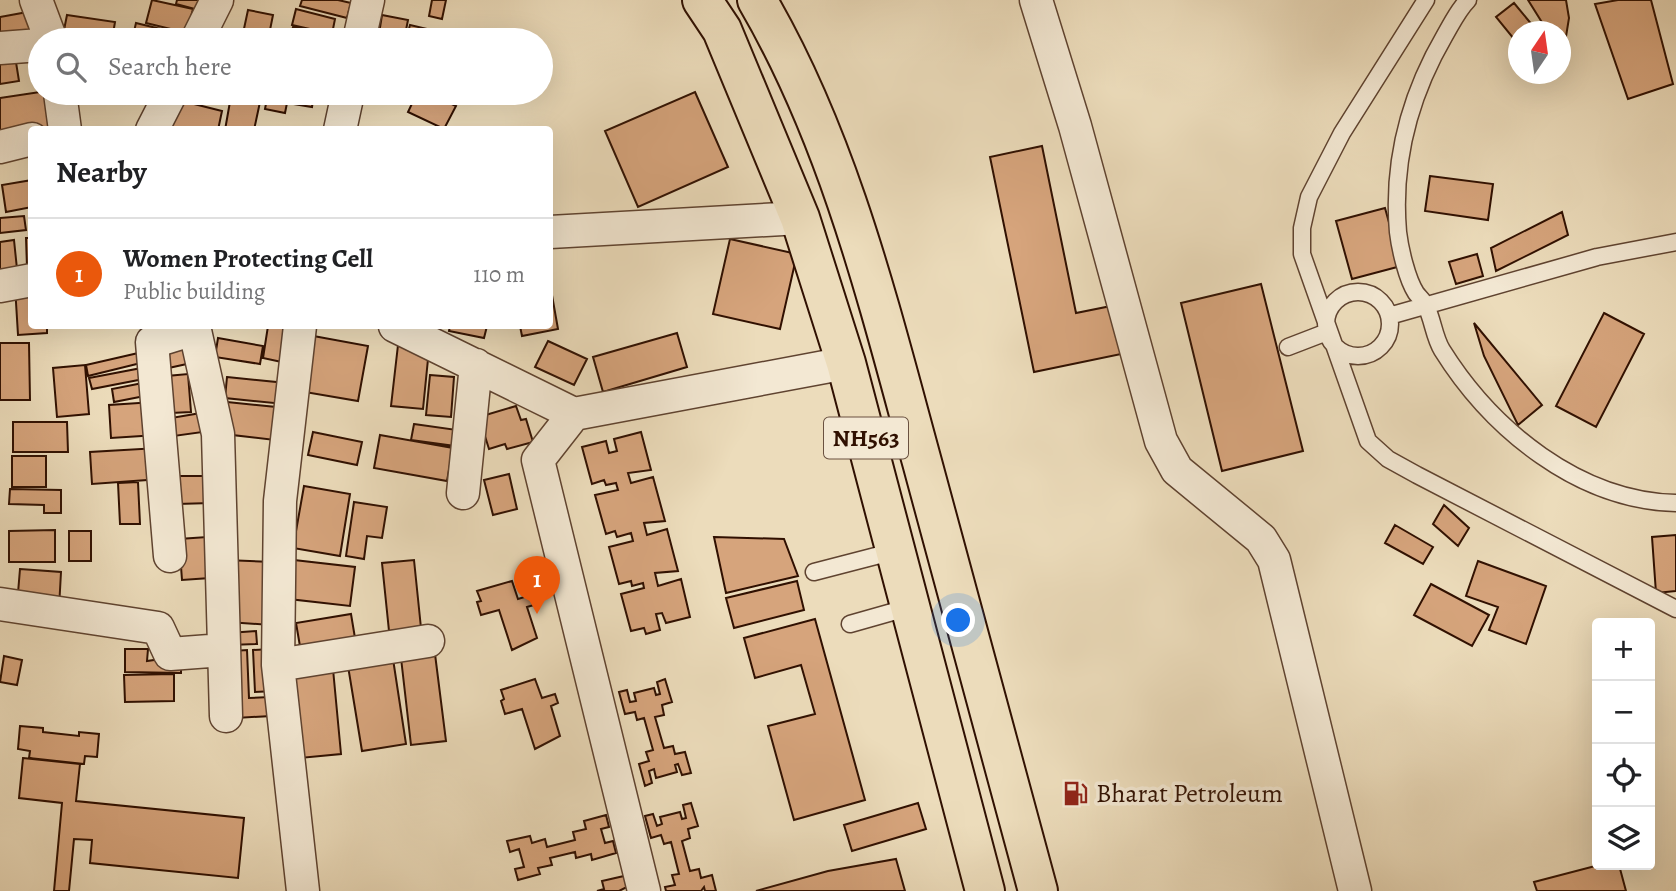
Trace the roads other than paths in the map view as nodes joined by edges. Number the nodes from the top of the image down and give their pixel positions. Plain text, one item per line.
1 (36, 0) edge
2 (217, 0) edge
3 (368, 0) edge
4 (702, 0) edge
5 (757, 0) edge
6 (1036, 0) edge
7 (1426, 0) edge
8 (1468, 0) edge
9 (46, 28) edge
10 (203, 28) edge
11 (362, 28) edge
12 (28, 46) edge
13 (0, 48) edge
14 (62, 105) edge
15 (165, 105) edge
16 (345, 105) edge
17 (64, 126) edge
18 (154, 126) edge
19 (341, 126) edge
20 (28, 140) edge
21 (0, 147) edge
22 (800, 218) junction
23 (553, 232) edge
24 (1676, 242) edge
25 (28, 281) edge
26 (0, 286) edge
27 (1425, 304) junction
28 (1389, 316) junction
29 (188, 329) edge
30 (194, 329) edge
31 (300, 329) edge
32 (402, 329) edge
33 (1327, 332) junction
34 (1288, 346) dead end
35 (846, 363) junction
36 (476, 365) junction
37 (574, 414) junction
38 (922, 464) junction
39 (874, 470) junction
40 (463, 493) dead end
41 (1676, 503) edge
42 (895, 551) junction
43 (170, 556) dead end
44 (814, 572) dead end
45 (0, 604) edge
46 (910, 607) junction
47 (1676, 609) edge
48 (850, 624) dead end
49 (428, 641) dead end
50 (223, 650) junction
51 (278, 665) junction
52 (226, 716) dead end
53 (303, 891) edge
54 (644, 891) edge
55 (985, 891) edge
56 (1038, 891) edge
57 (1355, 891) edge

1 - 9 street
2 - 10 street
3 - 11 street
4 - 22 highway, NH563
5 - 38 highway, NH563
6 - 57 street
7 - 33 lane
8 - 27 lane
12 - 13 street
14 - 17 street
15 - 18 street
16 - 19 street
20 - 21 street
22 - 23 street
22 - 35 highway, NH563
24 - 27 lane
25 - 26 street
27 - 28 lane
27 - 41 lane
28 - 33 lane
28 - 33 lane
29 - 43 street
30 - 50 street
31 - 51 street
32 - 36 street
33 - 34 lane
33 - 47 lane
35 - 37 street
35 - 39 highway, NH563
36 - 37 street
36 - 40 street
37 - 54 street
38 - 39 highway
38 - 56 highway, NH563
39 - 42 highway, NH563
42 - 44 lane
42 - 46 highway, NH563
45 - 50 street
46 - 48 lane
46 - 55 highway, NH563
49 - 51 street
50 - 52 street
51 - 53 street

